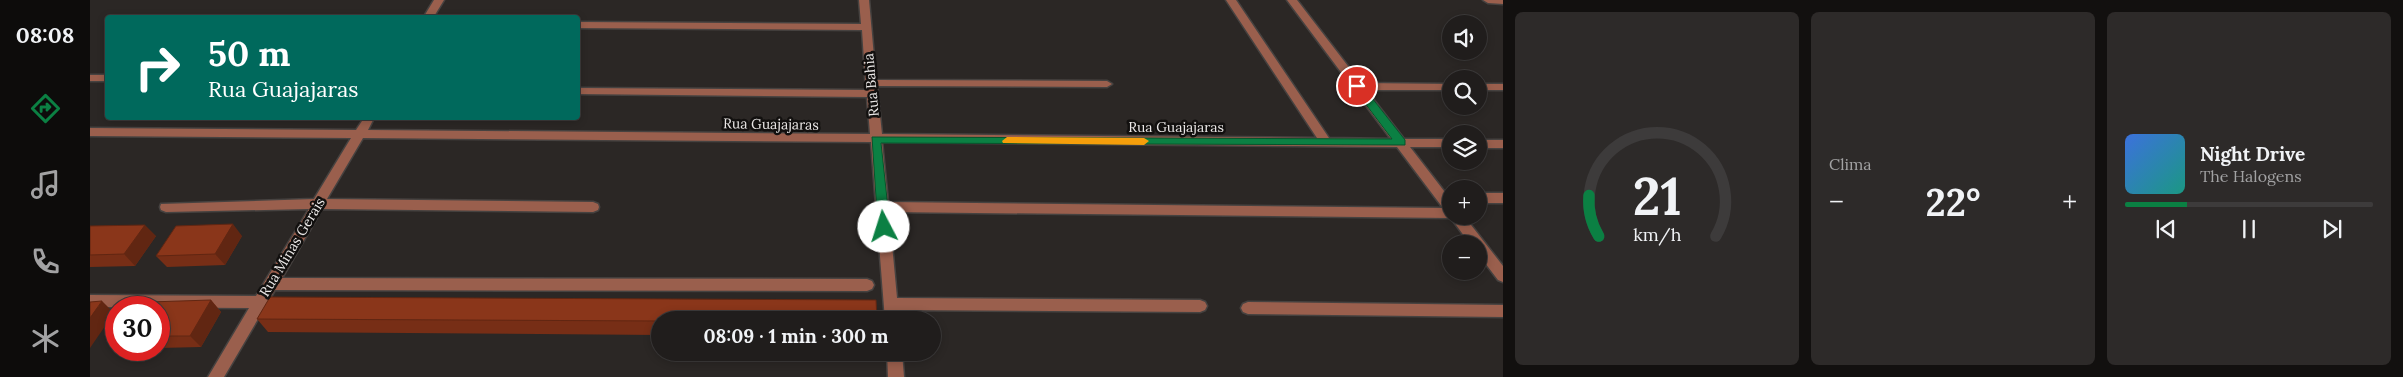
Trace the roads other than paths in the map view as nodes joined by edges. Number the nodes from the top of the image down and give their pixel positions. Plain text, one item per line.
1 (439, 0) edge
2 (864, 0) edge
3 (1231, 0) edge
4 (1292, 0) edge
5 (1488, 0) edge
6 (1503, 1) edge
7 (430, 15) edge
8 (580, 25) edge
9 (866, 28) junction
10 (90, 78) edge
11 (105, 78) edge
12 (1107, 84) dead end
13 (1357, 86) junction
14 (1442, 87) edge
15 (1487, 87) edge
16 (1503, 87) edge
17 (872, 88) junction
18 (580, 91) edge
19 (368, 120) edge
20 (90, 132) edge
21 (359, 134) junction
22 (876, 140) junction
23 (1326, 142) junction
24 (1401, 143) junction
25 (1442, 143) edge
26 (1487, 144) edge
27 (1503, 144) edge
28 (1442, 192) edge
29 (1487, 198) edge
30 (1503, 198) edge
31 (318, 204) junction
32 (166, 207) dead end
33 (593, 207) dead end
34 (882, 207) junction
35 (1442, 213) edge
36 (1487, 256) edge
37 (1503, 276) edge
38 (271, 284) junction
39 (867, 285) dead end
40 (90, 300) edge
41 (260, 302) junction
42 (891, 304) junction
43 (1200, 306) dead end
44 (1248, 308) dead end
45 (891, 311) edge
46 (1503, 311) edge
47 (895, 361) edge
48 (216, 377) edge
49 (896, 377) edge

1 - 7 street
2 - 9 street, Rua Bahia
3 - 23 street
4 - 13 street
5 - 6 street
8 - 9 street
9 - 17 street, Rua Bahia
10 - 11 street
12 - 17 street
13 - 14 street
13 - 24 street
15 - 16 street
17 - 18 street
17 - 22 street, Rua Bahia
19 - 21 street, Rua Minas Gerais
20 - 21 street, Rua Guajajaras
21 - 22 street, Rua Guajajaras
21 - 31 street, Rua Minas Gerais
22 - 23 street, Rua Guajajaras
22 - 34 street, Rua Bahia
23 - 24 street, Rua Guajajaras
24 - 25 street, Rua Guajajaras
24 - 28 street
26 - 27 street
29 - 30 street
31 - 32 street
31 - 33 street
31 - 38 street, Rua Minas Gerais
34 - 35 street
34 - 42 street, Rua Bahia
36 - 37 street
38 - 39 street
38 - 41 street, Rua Minas Gerais
40 - 41 street
41 - 48 street, Rua Minas Gerais
42 - 43 street
42 - 45 street, Rua Bahia
44 - 46 street
47 - 49 street

